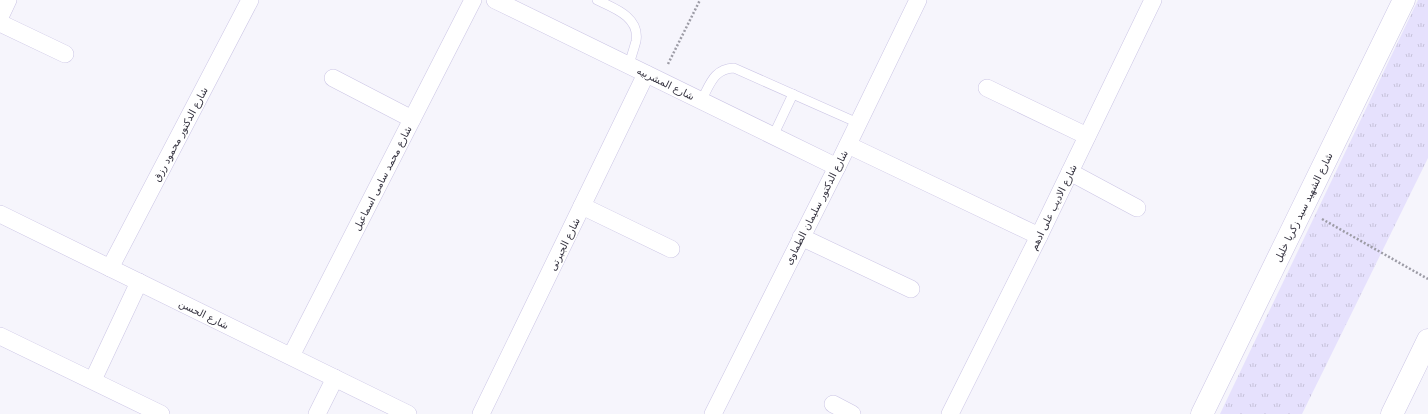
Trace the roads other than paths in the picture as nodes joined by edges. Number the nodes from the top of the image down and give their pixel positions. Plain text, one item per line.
1 (8, 0) edge
2 (250, 0) edge
3 (473, 0) edge
4 (495, 0) edge
5 (597, 0) edge
6 (918, 0) edge
7 (1153, 0) edge
8 (1404, 0) edge
9 (0, 17) edge
10 (0, 23) edge
11 (65, 54) dead end
12 (629, 65) junction
13 (653, 77) junction
14 (333, 78) dead end
15 (987, 88) dead end
16 (793, 94) junction
17 (701, 101) junction
18 (412, 119) junction
19 (858, 123) junction
20 (773, 136) junction
21 (1088, 136) junction
22 (848, 145) junction
23 (837, 167) junction
24 (1070, 172) junction
25 (582, 206) junction
26 (1137, 208) dead end
27 (0, 214) edge
28 (1039, 236) junction
29 (801, 237) junction
30 (672, 249) dead end
31 (110, 268) junction
32 (139, 282) junction
33 (912, 288) dead end
34 (0, 336) edge
35 (1428, 340) edge
36 (291, 356) junction
37 (335, 378) junction
38 (93, 380) junction
39 (833, 404) dead end
40 (161, 414) edge
41 (317, 414) edge
42 (408, 414) edge
43 (481, 414) edge
44 (713, 414) edge
45 (852, 414) edge
46 (950, 414) edge
47 (1202, 414) edge
48 (1392, 414) edge

1 - 9 street
2 - 31 street, شارع الدكتور محمود رزق
3 - 18 street, شارع محمد سامى اسماعيل
4 - 12 street, شارع المشربيه
5 - 12 lane
6 - 19 street, شارع الدكتور سليمان الطماوى
7 - 21 street, شارع الاديب على ادهم
8 - 47 street, شارع الشهيد سيد زكريا خليل
10 - 11 street
12 - 13 street, شارع المشربيه
13 - 17 street, شارع المشربيه
13 - 25 street, شارع الجبرتى
14 - 18 street
15 - 21 street
16 - 17 lane
16 - 19 lane
16 - 20 lane
17 - 20 street, شارع المشربيه
18 - 36 street, شارع محمد سامى اسماعيل
19 - 22 street, شارع الدكتور سليمان الطماوى
20 - 23 street, شارع المشربيه
21 - 24 street, شارع الاديب على ادهم
22 - 23 street, شارع الدكتور سليمان الطماوى
22 - 28 street
23 - 29 street, شارع الدكتور سليمان الطماوى
24 - 26 street
24 - 28 street, شارع الاديب على ادهم
25 - 30 street
25 - 43 street, شارع الجبرتى
27 - 31 street, شارع الحسن
28 - 46 street, شارع الاديب على ادهم
29 - 33 street
29 - 44 street, شارع الدكتور سليمان الطماوى
31 - 32 street, شارع الحسن
32 - 36 street, شارع الحسن
32 - 38 street
34 - 38 street
35 - 48 street
36 - 37 street, شارع الحسن
37 - 41 street
37 - 42 street, شارع الحسن
38 - 40 street
39 - 45 street

